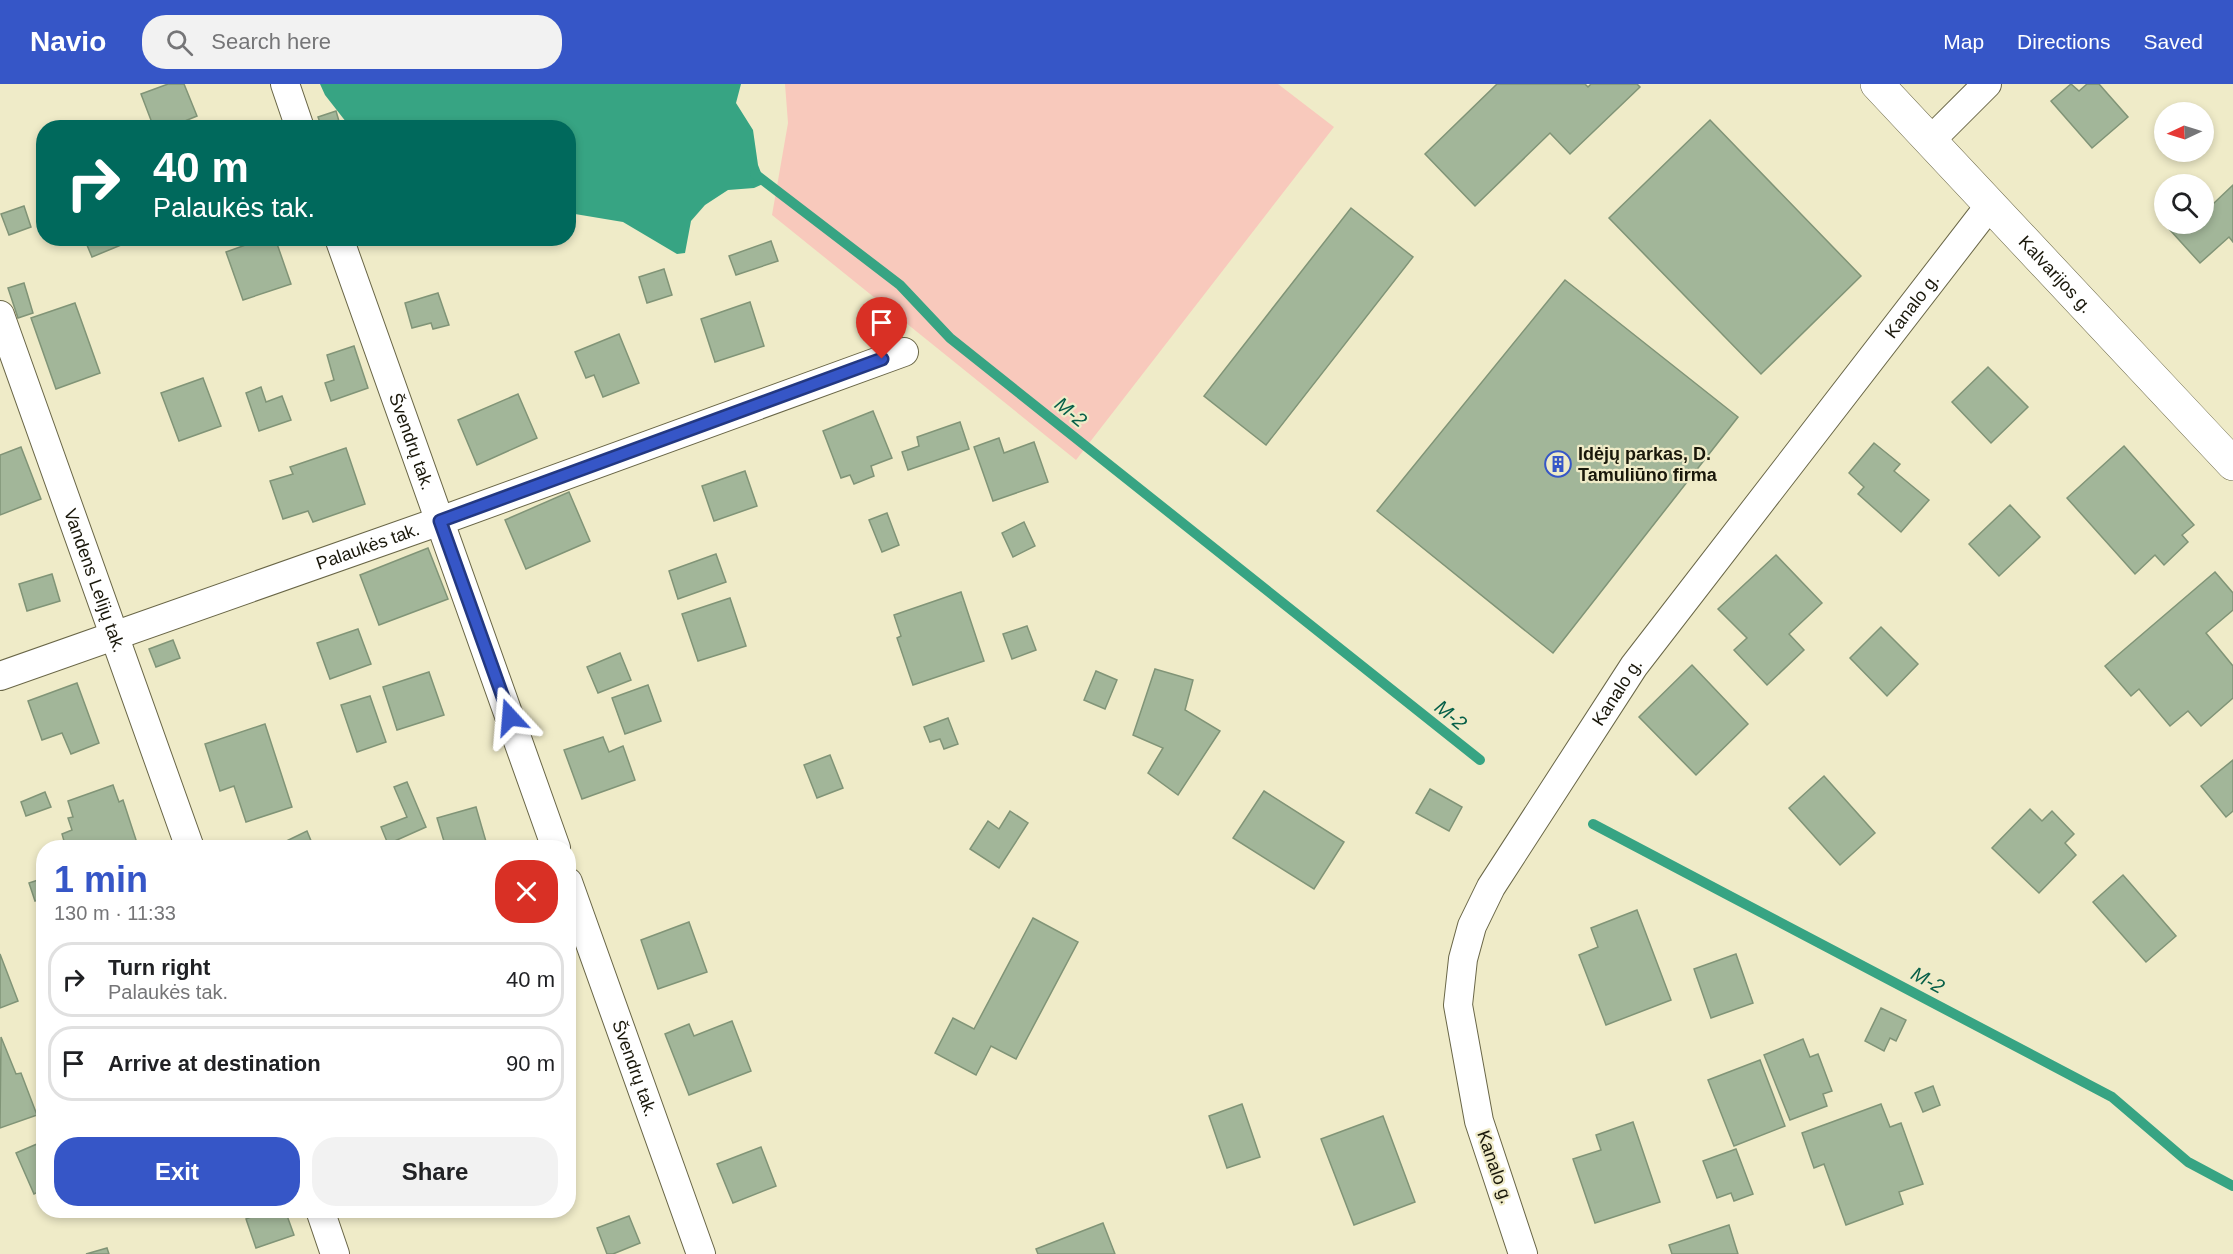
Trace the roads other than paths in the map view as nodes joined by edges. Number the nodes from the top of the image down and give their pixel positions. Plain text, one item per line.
1 (285, 84) edge
2 (1877, 84) edge
3 (1987, 84) edge
4 (297, 120) edge
5 (1931, 140) junction
6 (1990, 204) junction
7 (342, 246) edge
8 (0, 315) edge
9 (904, 352) dead end
10 (2233, 464) edge
11 (440, 521) junction
12 (114, 634) junction
13 (0, 676) edge
14 (187, 840) edge
15 (553, 840) edge
16 (576, 904) edge
17 (323, 1218) edge
18 (335, 1254) edge
19 (701, 1254) edge
20 (1523, 1254) edge

1 - 4 street
2 - 5 main road, Kalvarijos g.
3 - 5 street
5 - 6 main road, Kalvarijos g.
6 - 10 main road, Kalvarijos g.
6 - 20 street, Kanalo g.
7 - 11 street, Švendrų tak.
8 - 12 street, Vandens Lelijų tak.
9 - 11 street, Palaukės tak.
11 - 12 street, Palaukės tak.
11 - 15 street, Švendrų tak.
12 - 13 street, Palaukės tak.
12 - 14 street, Vandens Lelijų tak.
16 - 19 street, Švendrų tak.
17 - 18 street

